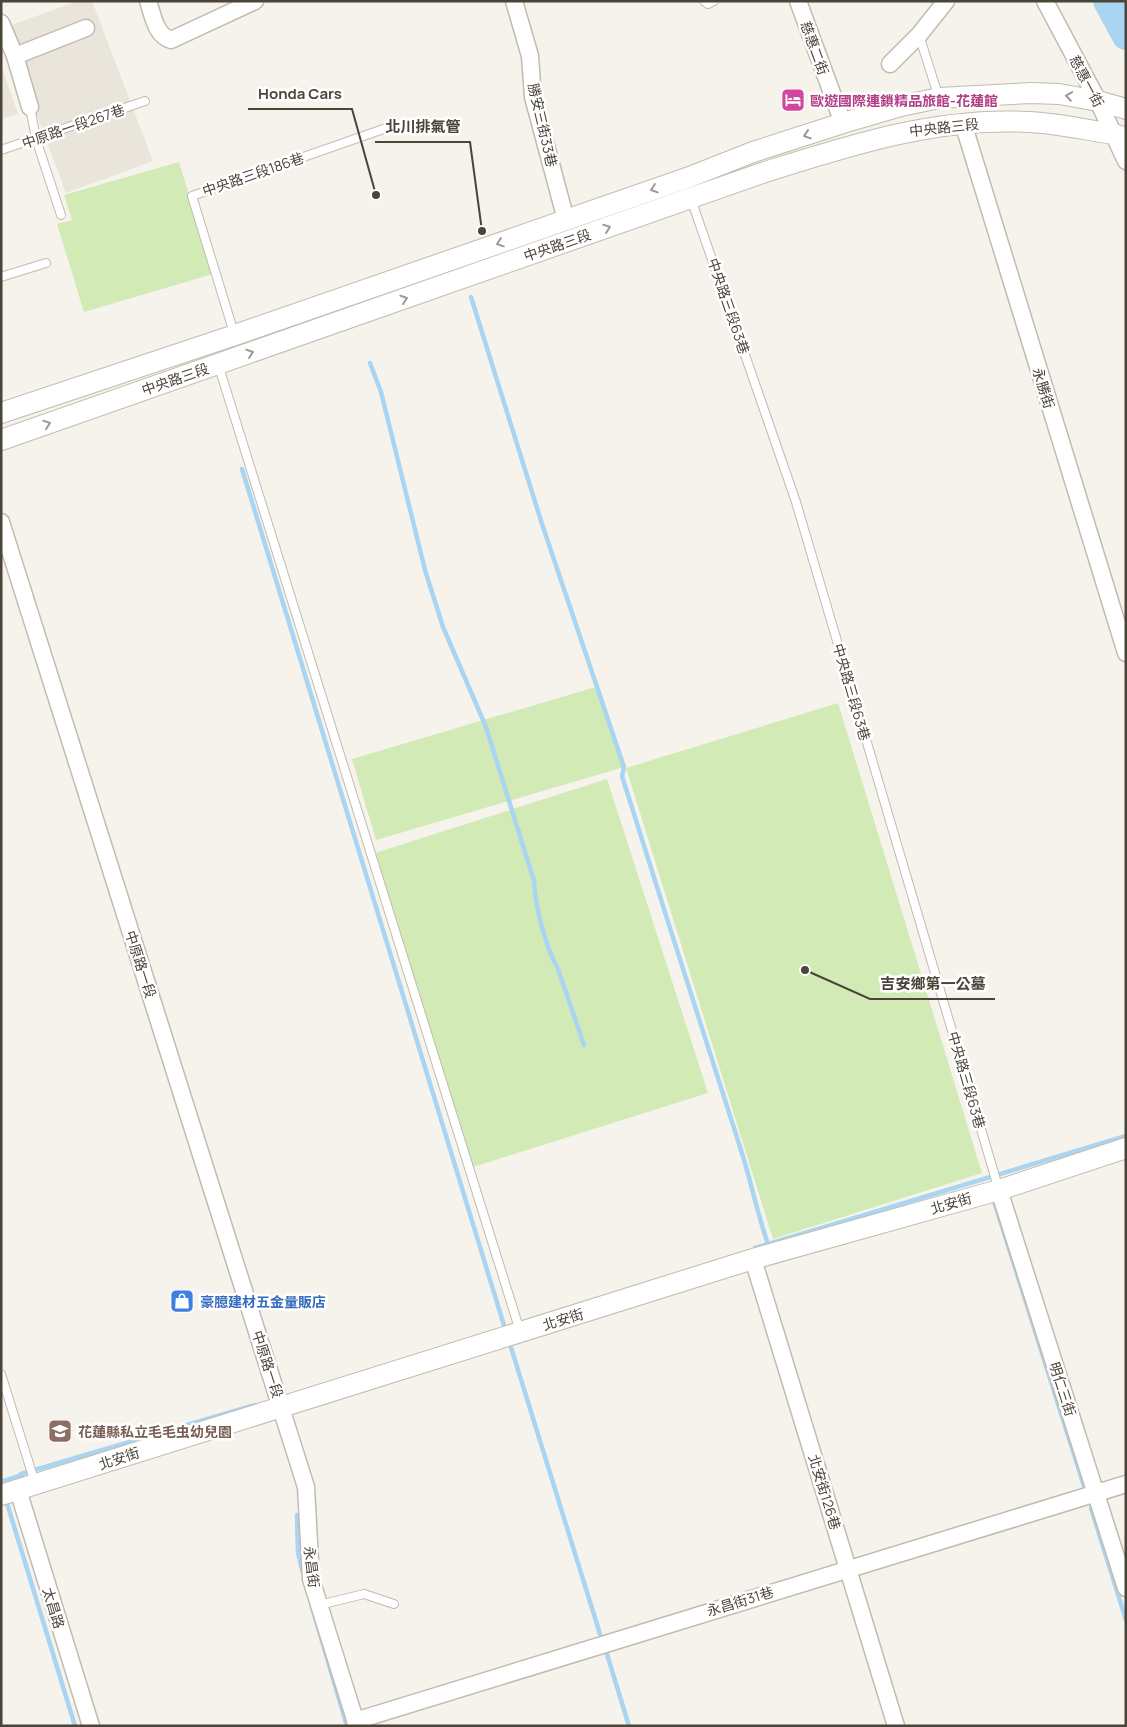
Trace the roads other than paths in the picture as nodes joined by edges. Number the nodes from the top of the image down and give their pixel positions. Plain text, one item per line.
1 (148, 1) edge
2 (255, 1) edge
3 (514, 1) edge
4 (704, 1) edge
5 (714, 1) edge
6 (798, 1) edge
7 (946, 1) edge
8 (1045, 1) edge
9 (1, 23) edge
10 (86, 28) dead end
11 (919, 35) junction
12 (15, 56) junction
13 (890, 64) dead end
14 (939, 98) junction
15 (145, 101) dead end
16 (1113, 105) edge
17 (30, 107) joint
18 (843, 123) junction
19 (963, 123) junction
20 (395, 125) dead end
21 (1120, 136) edge
22 (36, 139) junction
23 (1, 150) edge
24 (1126, 162) edge
25 (692, 199) junction
26 (61, 214) dead end
27 (566, 220) junction
28 (46, 263) dead end
29 (1, 277) edge
30 (235, 335) junction
31 (218, 364) junction
32 (1, 413) edge
33 (1, 440) edge
34 (1, 522) edge
35 (1126, 653) edge
36 (1126, 1148) edge
37 (999, 1190) junction
38 (753, 1259) junction
39 (520, 1332) junction
40 (1, 1374) edge
41 (281, 1406) junction
42 (1126, 1484) edge
43 (18, 1490) edge
44 (1096, 1493) junction
45 (849, 1569) junction
46 (1126, 1588) edge
47 (394, 1604) dead end
48 (319, 1605) junction
49 (356, 1723) edge
50 (91, 1726) edge
51 (896, 1726) edge

1 - 2 street
3 - 27 street, 勝安三街33巷
4 - 5 lane
6 - 18 street, 慈惠二街
7 - 11 street
8 - 16 street, 慈惠一街
9 - 12 street
10 - 12 street
11 - 13 street
11 - 14 lane
12 - 17 street
16 -> 14 street, 中央路三段
14 - 18 street, 中央路三段
15 - 22 lane, 中原路一段267巷
16 - 21 street, 慈惠一街
17 - 22 lane
18 -> 27 street, 中央路三段
19 - 21 street, 中央路三段
19 - 25 street, 中央路三段
19 - 35 street, 永勝街
20 - 30 lane, 中央路三段186巷
21 - 24 street, 慈惠一街
22 - 23 lane, 中原路一段267巷
22 - 26 lane
31 -> 25 street, 中央路三段
25 - 37 lane, 中央路三段63巷
27 -> 30 street, 中央路三段
28 - 29 lane
30 - 32 street, 中央路三段
33 -> 31 street, 中央路三段
31 - 39 lane
34 - 41 street, 中原路一段
36 - 37 street, 北安街
37 - 38 street, 北安街
37 - 44 street, 明仁三街
38 - 39 street, 北安街
38 - 45 street, 北安街126巷
39 - 41 street, 北安街
40 - 43 lane
41 - 43 street, 北安街
41 - 48 street, 永昌街
42 - 44 street, 永昌街31巷
43 - 50 street, 太昌路
44 - 45 street, 永昌街31巷
44 - 46 street, 明仁三街
45 - 49 street, 永昌街31巷
45 - 51 street, 北安街126巷
47 - 48 lane
48 - 49 street, 永昌街

